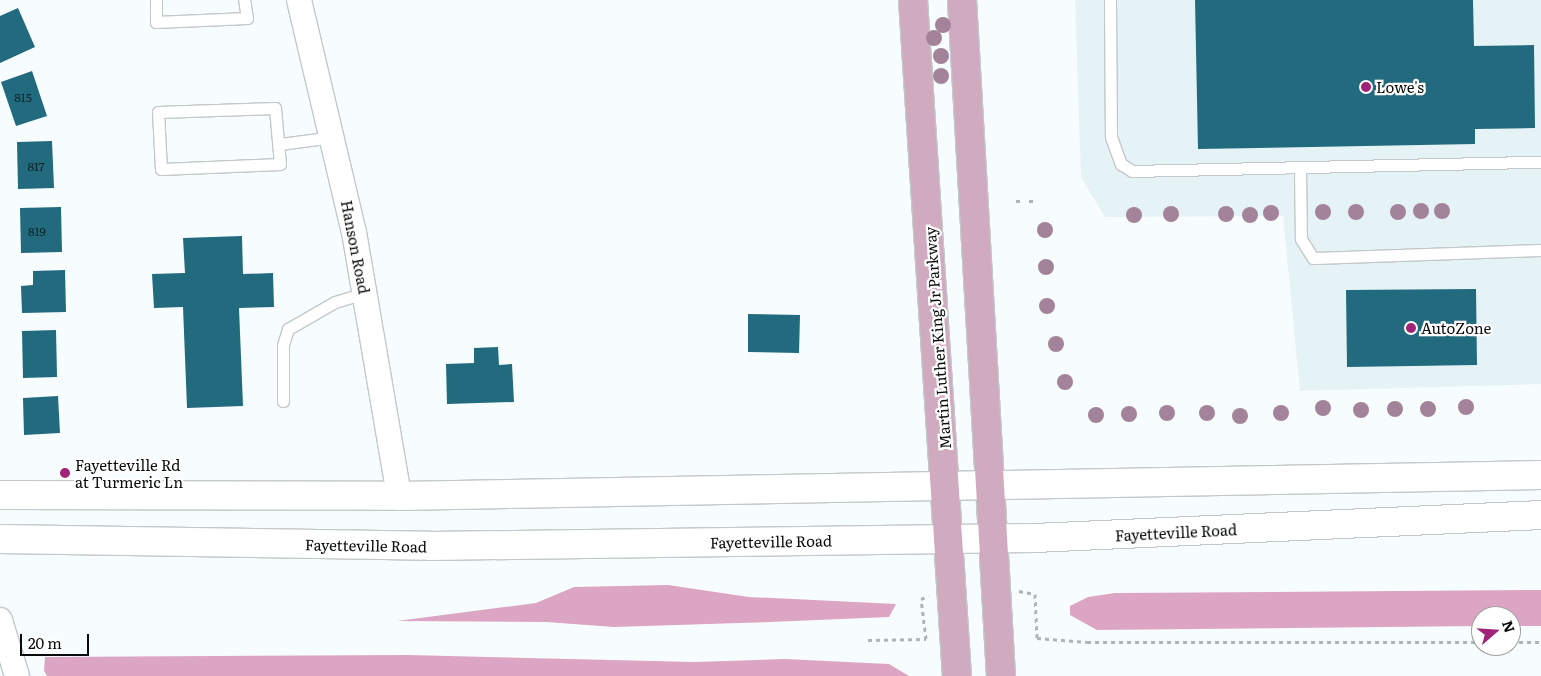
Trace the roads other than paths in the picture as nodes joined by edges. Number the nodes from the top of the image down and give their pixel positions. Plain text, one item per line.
1 (156, 0) edge
2 (244, 0) edge
3 (299, 0) edge
4 (913, 0) edge
5 (962, 0) edge
6 (1110, 0) edge
7 (332, 137) junction
8 (280, 144) junction
9 (1541, 162) edge
10 (1300, 170) junction
11 (1541, 250) edge
12 (365, 293) junction
13 (283, 402) dead end
14 (1541, 475) edge
15 (946, 486) junction
16 (994, 486) junction
17 (0, 494) edge
18 (400, 496) junction
19 (1541, 515) edge
20 (0, 539) edge
21 (948, 539) junction
22 (995, 539) junction
23 (0, 620) edge
24 (17, 676) edge
25 (957, 676) edge
26 (1001, 676) edge

1 - 2 lane
3 - 7 street, Hanson Road
4 - 15 main road, Martin Luther King Jr Parkway
5 - 16 main road
6 - 10 lane
7 - 8 lane
7 - 12 street, Hanson Road
8 - 8 lane
9 - 10 lane
10 - 11 lane
12 - 13 lane
12 - 18 street, Hanson Road
14 - 16 main road
15 - 16 main road
15 - 18 main road
15 - 21 main road, Martin Luther King Jr Parkway
16 - 22 main road
17 - 18 main road
19 - 22 main road, Fayetteville Road
20 - 21 main road, Fayetteville Road
21 - 22 main road, Fayetteville Road
21 - 25 main road, Martin Luther King Jr Parkway
22 - 26 main road
23 - 24 street

